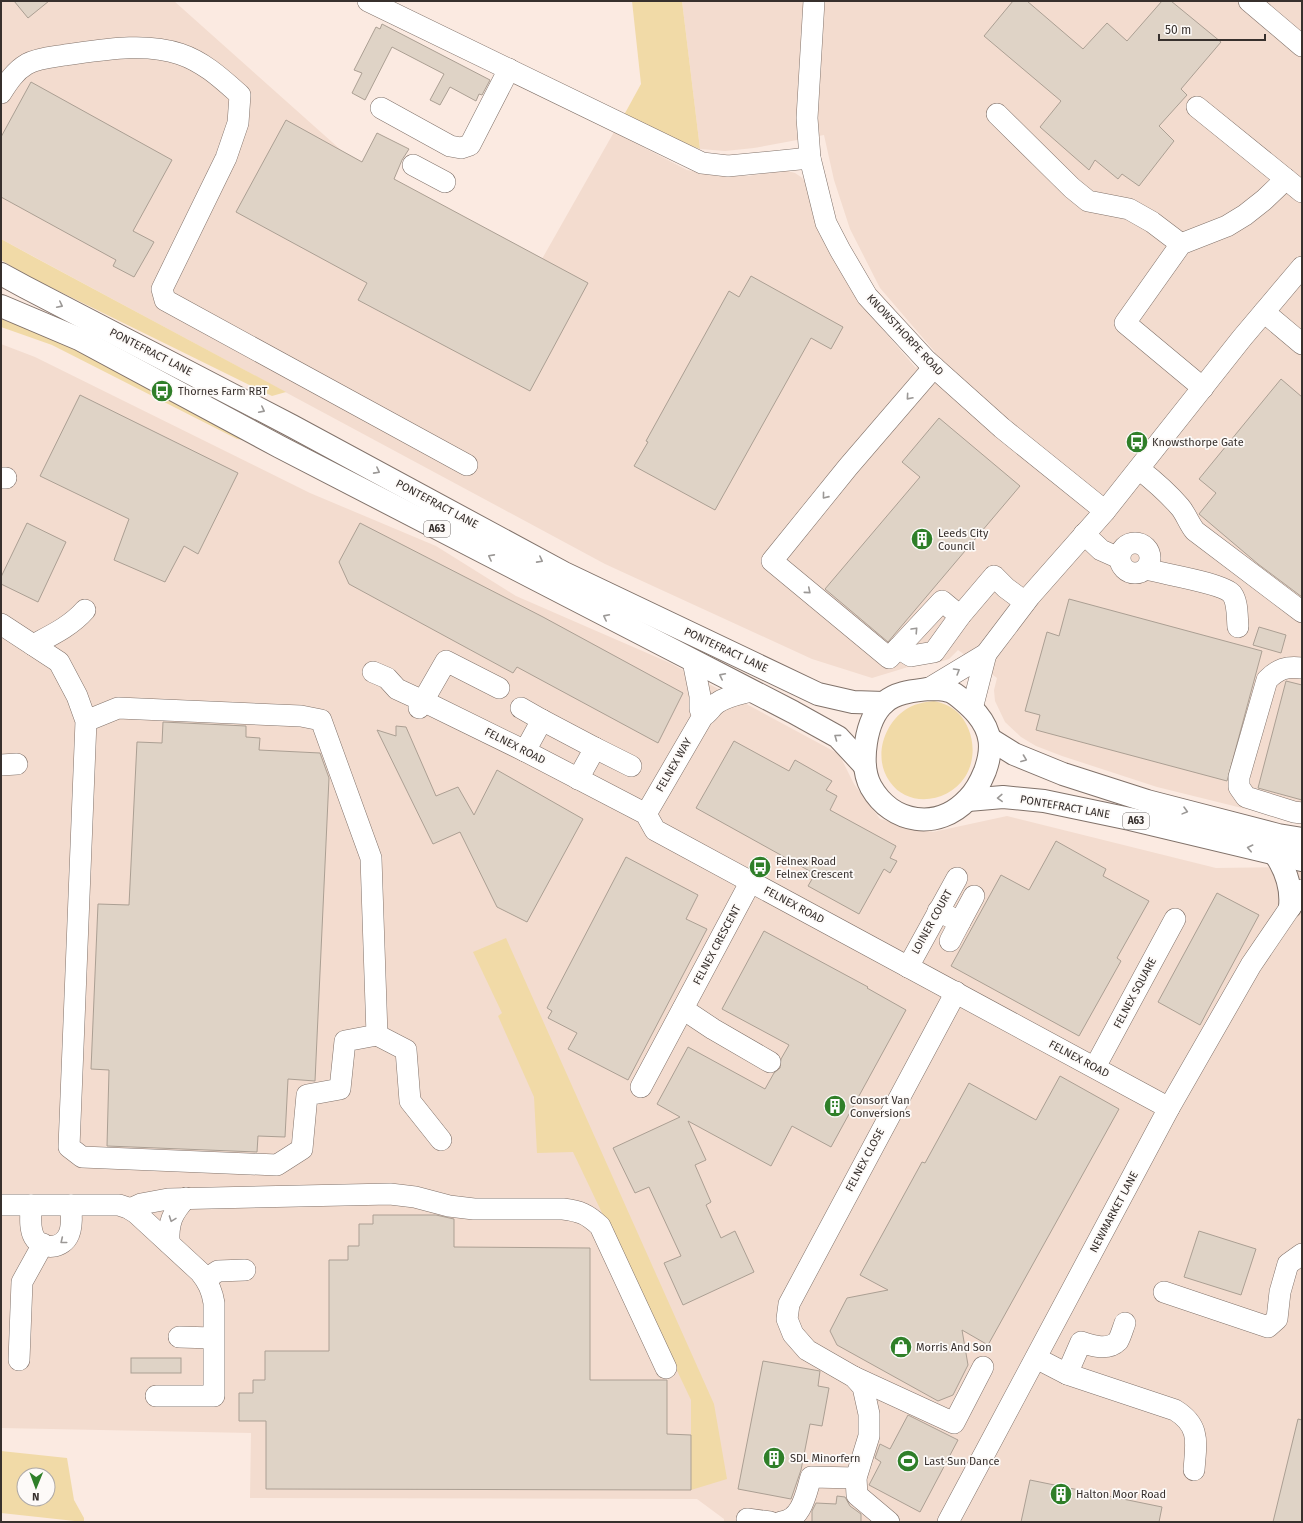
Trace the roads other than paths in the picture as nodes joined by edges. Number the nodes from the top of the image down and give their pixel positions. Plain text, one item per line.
1 (368, 1) edge
2 (814, 1) edge
3 (1249, 1) edge
4 (1302, 46) edge
5 (509, 69) junction
6 (1, 93) edge
7 (1197, 107) dead end
8 (392, 109) dead end
9 (997, 114) dead end
10 (442, 142) junction
11 (810, 158) junction
12 (428, 173) dead end
13 (1294, 185) edge
14 (1181, 244) junction
15 (1302, 267) edge
16 (1, 274) edge
17 (1, 306) edge
18 (1264, 312) junction
19 (1302, 344) edge
20 (934, 367) junction
21 (1203, 388) junction
22 (467, 465) dead end
23 (1139, 469) junction
24 (1105, 511) junction
25 (1084, 534) junction
26 (1025, 602) junction
27 (85, 610) dead end
28 (1302, 612) edge
29 (960, 616) junction
30 (1, 624) edge
31 (1238, 627) dead end
32 (33, 645) junction
33 (898, 648) junction
34 (986, 654) junction
35 (693, 661) junction
36 (1302, 668) edge
37 (373, 672) dead end
38 (499, 688) dead end
39 (928, 689) junction
40 (751, 691) junction
41 (884, 703) junction
42 (421, 705) junction
43 (521, 708) dead end
44 (972, 709) junction
45 (703, 716) junction
46 (542, 720) junction
47 (86, 721) junction
48 (990, 739) junction
49 (594, 748) junction
50 (525, 751) junction
51 (864, 765) junction
52 (631, 766) dead end
53 (578, 779) junction
54 (968, 800) junction
55 (1302, 813) edge
56 (646, 814) junction
57 (1302, 839) edge
58 (1275, 854) junction
59 (1302, 860) edge
60 (956, 878) dead end
61 (751, 881) junction
62 (974, 896) dead end
63 (1296, 898) edge
64 (938, 911) junction
65 (1175, 919) dead end
66 (960, 922) junction
67 (950, 942) dead end
68 (908, 967) junction
69 (956, 992) junction
70 (683, 1009) junction
71 (377, 1035) junction
72 (770, 1062) dead end
73 (1095, 1067) junction
74 (642, 1087) dead end
75 (1169, 1108) junction
76 (441, 1140) dead end
77 (186, 1198) junction
78 (1, 1205) edge
79 (31, 1205) junction
80 (71, 1205) junction
81 (130, 1209) junction
82 (169, 1243) junction
83 (43, 1244) junction
84 (1302, 1254) edge
85 (245, 1270) dead end
86 (206, 1279) junction
87 (1164, 1292) dead end
88 (1125, 1323) dead end
89 (179, 1337) dead end
90 (214, 1338) junction
91 (1036, 1358) junction
92 (19, 1360) dead end
93 (983, 1367) dead end
94 (666, 1368) dead end
95 (1067, 1374) junction
96 (854, 1377) junction
97 (156, 1396) dead end
98 (1194, 1470) dead end
99 (856, 1478) junction
100 (747, 1519) dead end
101 (770, 1522) edge
102 (781, 1522) edge
103 (889, 1522) edge
104 (948, 1522) edge

1 - 5 street
2 - 11 street, KNOWSTHORPE ROAD
3 - 4 street
5 - 10 street
5 - 11 street
6 - 22 street
7 - 13 street
8 - 10 street
9 - 14 street
10 - 12 street
11 - 20 street, KNOWSTHORPE ROAD
13 - 14 street
14 - 21 street
15 - 18 street
16 -> 41 highway, PONTEFRACT LANE / A63
35 -> 17 highway, PONTEFRACT LANE / A63
18 - 19 street
18 - 21 street
20 - 24 street, KNOWSTHORPE ROAD
20 -> 33 street
21 - 23 street
23 - 24 street
23 - 28 street
24 - 25 street
25 - 26 street
25 - 31 street
26 - 29 street
26 - 34 street
27 - 32 street
29 - 33 street
33 -> 29 street
30 - 32 street
32 - 47 street
39 -> 34 street
34 - 44 street
40 -> 35 highway, PONTEFRACT LANE / A63
35 - 45 street
36 - 55 street
37 - 42 street, FELNEX ROAD
38 - 42 street
39 - 41 highway, A63
39 - 44 highway, A63
40 - 45 street, FELNEX WAY
51 -> 40 highway, PONTEFRACT LANE / A63
41 - 51 highway, A63
42 - 50 street, FELNEX ROAD
43 - 46 street
44 - 48 highway, A63
45 - 56 street, FELNEX WAY
46 - 49 street
46 - 50 street
47 - 71 street
47 - 71 street
48 - 54 highway, A63
48 -> 57 highway, A63
49 - 52 street
49 - 53 street
50 - 53 street, FELNEX ROAD
51 - 54 highway, A63
53 - 56 street, FELNEX ROAD
58 -> 54 highway, PONTEFRACT LANE / A63
56 - 61 street, FELNEX ROAD
58 - 59 highway, PONTEFRACT LANE / A63
58 - 63 highway
60 - 64 street, LOINER COURT
61 - 68 street, FELNEX ROAD
61 - 70 street, FELNEX CRESCENT
62 - 66 street
63 - 75 street, NEWMARKET LANE
64 - 66 street
64 - 68 street, LOINER COURT
65 - 73 street, FELNEX SQUARE
66 - 67 street
68 - 69 street, FELNEX ROAD
69 - 73 street, FELNEX ROAD
69 - 96 street, FELNEX CLOSE
70 - 72 street
70 - 74 street, FELNEX CRESCENT
71 - 76 street
73 - 75 street, FELNEX ROAD
75 - 91 street, NEWMARKET LANE
77 - 81 street
77 -> 82 street
77 - 94 street
78 - 79 street
79 - 80 street
79 - 83 street
80 - 81 street
80 -> 83 street
81 - 82 street
82 - 86 street
83 - 92 street
84 - 87 street
85 - 86 street
86 - 90 street
88 - 95 street
89 - 90 street
90 - 97 street
91 - 95 street
91 - 104 street, NEWMARKET LANE
93 - 96 street, FELNEX CLOSE
95 - 98 street
96 - 99 street
99 - 102 street
99 - 103 street
100 - 101 street

